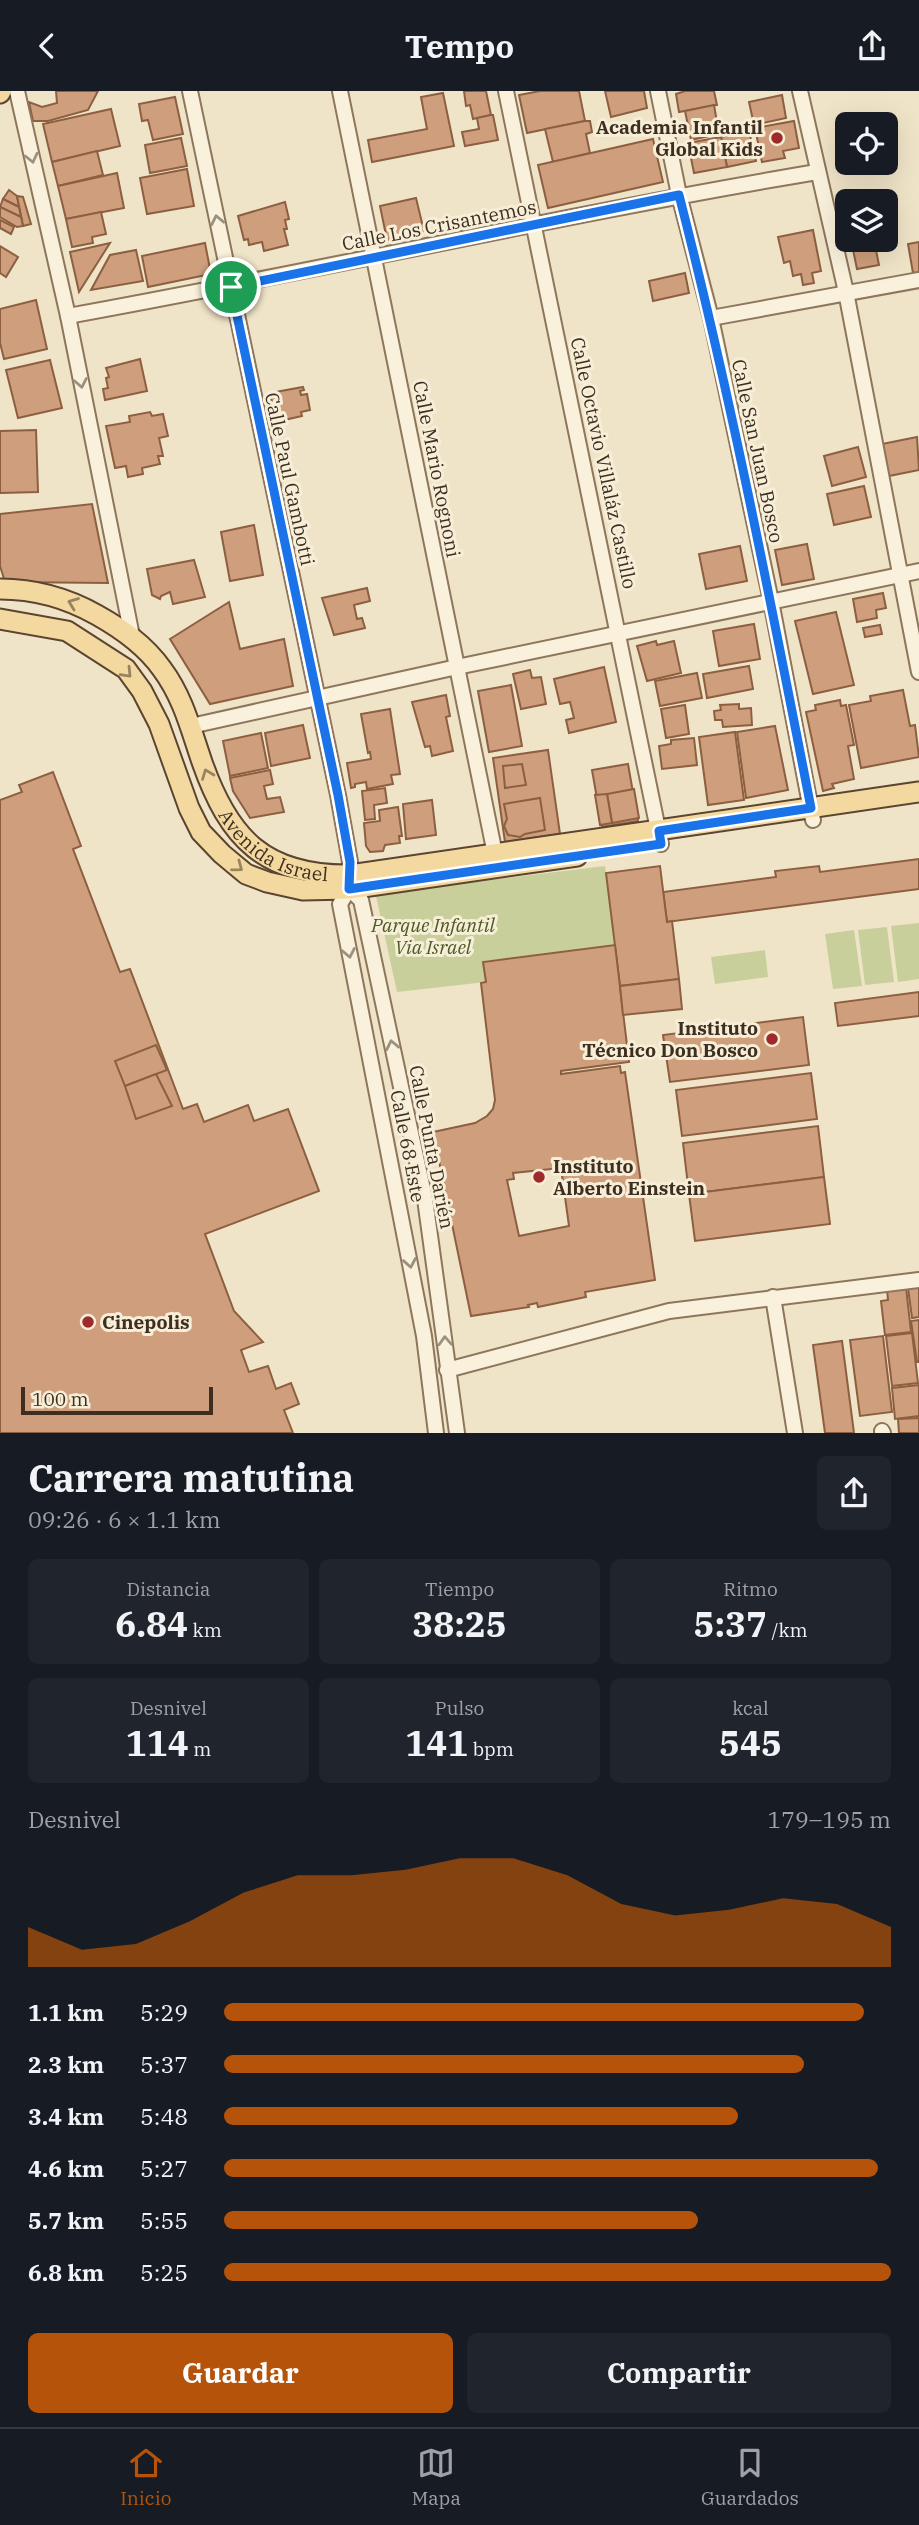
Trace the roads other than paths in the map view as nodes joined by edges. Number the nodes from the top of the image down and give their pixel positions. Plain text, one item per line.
1 (17, 91) edge
2 (190, 91) edge
3 (340, 91) edge
4 (506, 91) edge
5 (657, 91) edge
6 (800, 91) edge
7 (817, 172) junction
8 (679, 195) junction
9 (535, 226) junction
10 (375, 258) junction
11 (919, 280) edge
12 (231, 287) junction
13 (846, 292) junction
14 (68, 316) junction
15 (711, 318) junction
16 (919, 571) edge
17 (900, 575) junction
18 (0, 589) edge
19 (771, 601) junction
20 (0, 619) edge
21 (620, 634) junction
22 (132, 636) junction
23 (457, 667) junction
24 (919, 672) edge
25 (316, 699) junction
26 (191, 726) junction
27 (919, 792) edge
28 (919, 806) edge
29 (812, 814) junction
30 (660, 837) junction
31 (495, 854) junction
32 (350, 882) junction
33 (919, 1280) edge
34 (773, 1297) junction
35 (447, 1370) junction
36 (436, 1433) edge
37 (457, 1433) edge
38 (795, 1433) edge

1 -> 14 street
12 -> 2 street, Calle Paul Gambotti
3 - 10 street, Calle Mario Rognoni
4 - 9 street, Calle Octavio Villaláz Castillo
5 - 8 street, Calle San Juan Bosco
6 - 7 street
7 - 8 street, Calle Los Crisantemos
7 - 13 street
8 - 9 street, Calle Los Crisantemos
8 - 15 street, Calle San Juan Bosco
9 - 10 street, Calle Los Crisantemos
9 - 21 street, Calle Octavio Villaláz Castillo
10 - 12 street, Calle Los Crisantemos
10 - 23 street, Calle Mario Rognoni
11 - 13 street
12 - 14 street, Calle Los Crisantemos
12 - 25 street, Calle Paul Gambotti
13 - 15 street
13 - 17 street
14 -> 22 street
15 - 19 street, Calle San Juan Bosco
16 - 17 street
17 - 19 street
17 - 24 street
22 -> 18 main road, Avenida Israel
19 - 21 street
19 - 29 street, Calle San Juan Bosco
20 -> 32 main road, Avenida Israel
21 - 23 street
21 - 30 street, Calle Octavio Villaláz Castillo
22 - 26 main road, Avenida Israel
23 - 25 street
23 - 31 street, Calle Mario Rognoni
25 - 26 street
25 - 32 street, Calle Paul Gambotti
32 -> 26 main road, Avenida Israel
27 - 29 main road, Avenida Israel
28 - 29 main road, Avenida Israel
29 - 30 main road, Avenida Israel
30 - 31 main road, Avenida Israel
30 - 32 main road, Avenida Israel
31 - 32 main road, Avenida Israel
35 -> 32 street, Calle Punta Darién
32 -> 36 street, Calle 68 Este
33 - 34 street
34 - 35 street
34 - 38 street
35 - 37 street, Calle Punta Darién

